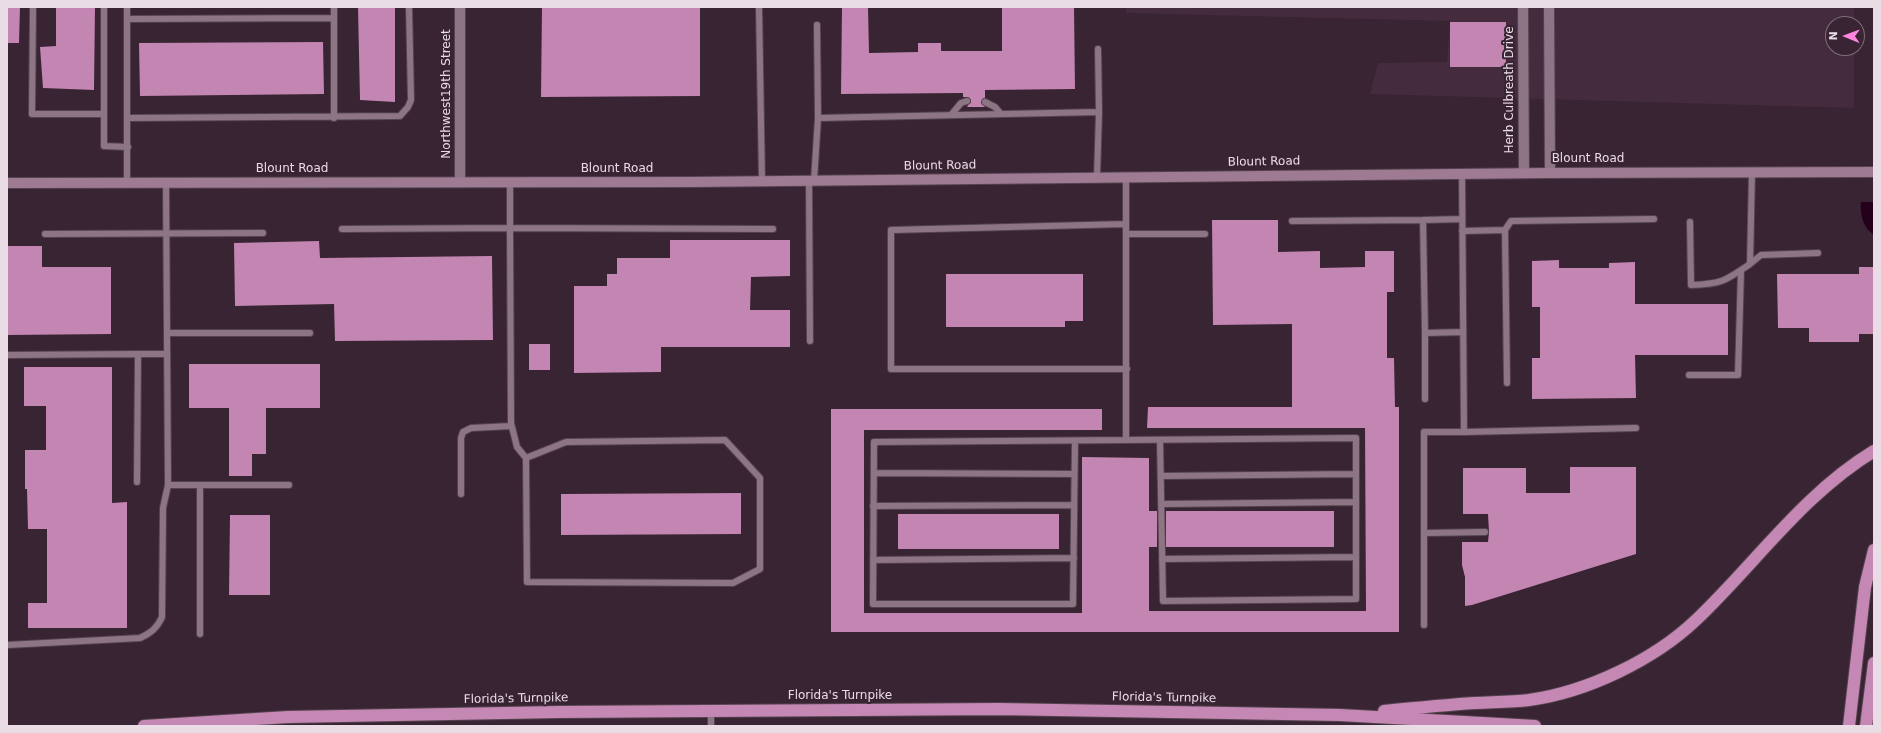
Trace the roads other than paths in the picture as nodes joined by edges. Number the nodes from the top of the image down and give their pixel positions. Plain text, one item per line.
1 (33, 7) edge
2 (104, 7) edge
3 (127, 7) edge
4 (334, 7) edge
5 (410, 7) edge
6 (460, 7) edge
7 (759, 7) edge
8 (1523, 7) edge
9 (1549, 7) edge
10 (334, 18) junction
11 (127, 19) junction
12 (817, 25) dead end
13 (1098, 49) dead end
14 (967, 102) dead end
15 (985, 102) dead end
16 (1099, 112) junction
17 (104, 114) junction
18 (1001, 114) junction
19 (951, 115) junction
20 (127, 118) junction
21 (334, 118) junction
22 (818, 118) junction
23 (128, 147) junction
24 (1550, 172) junction
25 (1752, 172) junction
26 (1874, 172) edge
27 (1524, 173) junction
28 (1462, 174) junction
29 (1097, 177) junction
30 (1126, 177) junction
31 (460, 181) junction
32 (762, 181) junction
33 (812, 181) junction
34 (127, 182) junction
35 (166, 182) junction
36 (510, 182) junction
37 (7, 183) edge
38 (1462, 219) junction
39 (1654, 219) dead end
40 (1423, 220) junction
41 (1292, 221) dead end
42 (1690, 222) dead end
43 (1126, 224) junction
44 (510, 228) junction
45 (342, 229) dead end
46 (773, 229) dead end
47 (1505, 230) junction
48 (1462, 231) junction
49 (263, 233) dead end
50 (45, 234) dead end
51 (166, 234) junction
52 (1126, 234) junction
53 (1204, 234) dead end
54 (1818, 253) dead end
55 (1750, 264) junction
56 (1741, 270) junction
57 (1463, 332) junction
58 (167, 333) junction
59 (310, 333) dead end
60 (1425, 333) junction
61 (810, 341) dead end
62 (138, 354) junction
63 (167, 354) junction
64 (7, 355) edge
65 (1127, 369) junction
66 (1689, 375) dead end
67 (1507, 383) dead end
68 (1425, 399) dead end
69 (511, 426) junction
70 (1636, 428) dead end
71 (1464, 432) junction
72 (1126, 440) junction
73 (1075, 441) junction
74 (1160, 441) junction
75 (1874, 451) edge
76 (526, 458) junction
77 (874, 473) junction
78 (1074, 474) junction
79 (1356, 474) junction
80 (1161, 476) junction
81 (137, 482) dead end
82 (168, 485) junction
83 (200, 485) junction
84 (288, 485) dead end
85 (460, 494) dead end
86 (1356, 502) junction
87 (1162, 504) junction
88 (1074, 505) junction
89 (873, 506) junction
90 (1485, 532) dead end
91 (1426, 533) junction
92 (1874, 550) edge
93 (1356, 557) junction
94 (1074, 558) junction
95 (1162, 559) junction
96 (873, 560) junction
97 (1424, 625) dead end
98 (200, 634) dead end
99 (7, 645) edge
100 (1874, 663) edge
101 (711, 711) junction
102 (1340, 715) junction
103 (1849, 723) edge
104 (1867, 724) edge
105 (144, 726) edge
106 (711, 726) edge
107 (1535, 726) edge

1 - 17 lane
2 - 17 lane
3 - 11 lane
4 - 10 lane
5 - 21 lane
6 - 31 street, Northwest19th Street
7 - 32 lane
8 - 27 street, Herb Culbreath Drive
9 - 24 street
10 - 11 lane
10 - 21 lane
11 - 20 lane
12 - 22 lane
13 - 16 lane
14 - 19 lane
15 - 18 lane
16 - 18 lane
16 - 29 lane
17 - 23 lane
18 - 19 lane
19 - 22 lane
20 - 21 lane
20 - 23 lane
22 - 33 lane
23 - 34 lane
24 - 25 street, Blount Road
24 - 27 street, Blount Road
25 - 26 street, Blount Road
25 - 55 lane
27 - 28 street, Blount Road
28 - 30 street, Blount Road
28 - 38 lane
29 - 30 street, Blount Road
29 - 33 street, Blount Road
30 - 43 lane
31 - 35 street, Blount Road
31 - 36 street, Blount Road
32 - 33 street, Blount Road
32 - 36 street, Blount Road
33 - 61 lane
34 - 35 street, Blount Road
34 - 37 street, Blount Road
35 - 51 lane
36 - 44 lane
38 - 40 lane
38 - 48 lane
39 - 47 lane
40 - 41 lane
40 - 60 lane
42 - 56 lane
43 - 52 lane
43 - 65 lane
44 - 45 lane
44 - 46 lane
44 - 69 lane
47 - 48 lane
47 - 67 lane
48 - 57 lane
49 - 51 lane
50 - 51 lane
51 - 58 lane
52 - 53 lane
52 - 65 lane
54 - 55 lane
55 - 56 lane
56 - 66 lane
57 - 60 lane
57 - 71 lane
58 - 59 lane
58 - 63 lane
60 - 68 lane
62 - 63 lane
62 - 64 lane
62 - 81 lane
63 - 82 lane
65 - 72 lane
69 - 76 lane
69 - 85 lane
70 - 71 lane
71 - 91 lane
72 - 73 lane
72 - 74 lane
73 - 77 lane
73 - 78 lane
74 - 79 lane
74 - 80 lane
75 - 102 highway
76 - 76 lane
77 - 78 lane
77 - 89 lane
78 - 88 lane
79 - 80 lane
79 - 86 lane
80 - 87 lane
82 - 83 lane
82 - 99 lane
83 - 84 lane
83 - 98 lane
86 - 87 lane
86 - 93 lane
87 - 95 lane
88 - 89 lane
88 - 94 lane
89 - 96 lane
90 - 91 lane
91 - 97 lane
92 - 103 highway
93 - 95 lane
93 - 95 lane
94 - 96 lane
94 - 96 lane
100 - 104 highway
101 - 102 highway, Florida's Turnpike
101 - 105 highway, Florida's Turnpike
101 - 106 lane
102 - 107 highway, Florida's Turnpike

